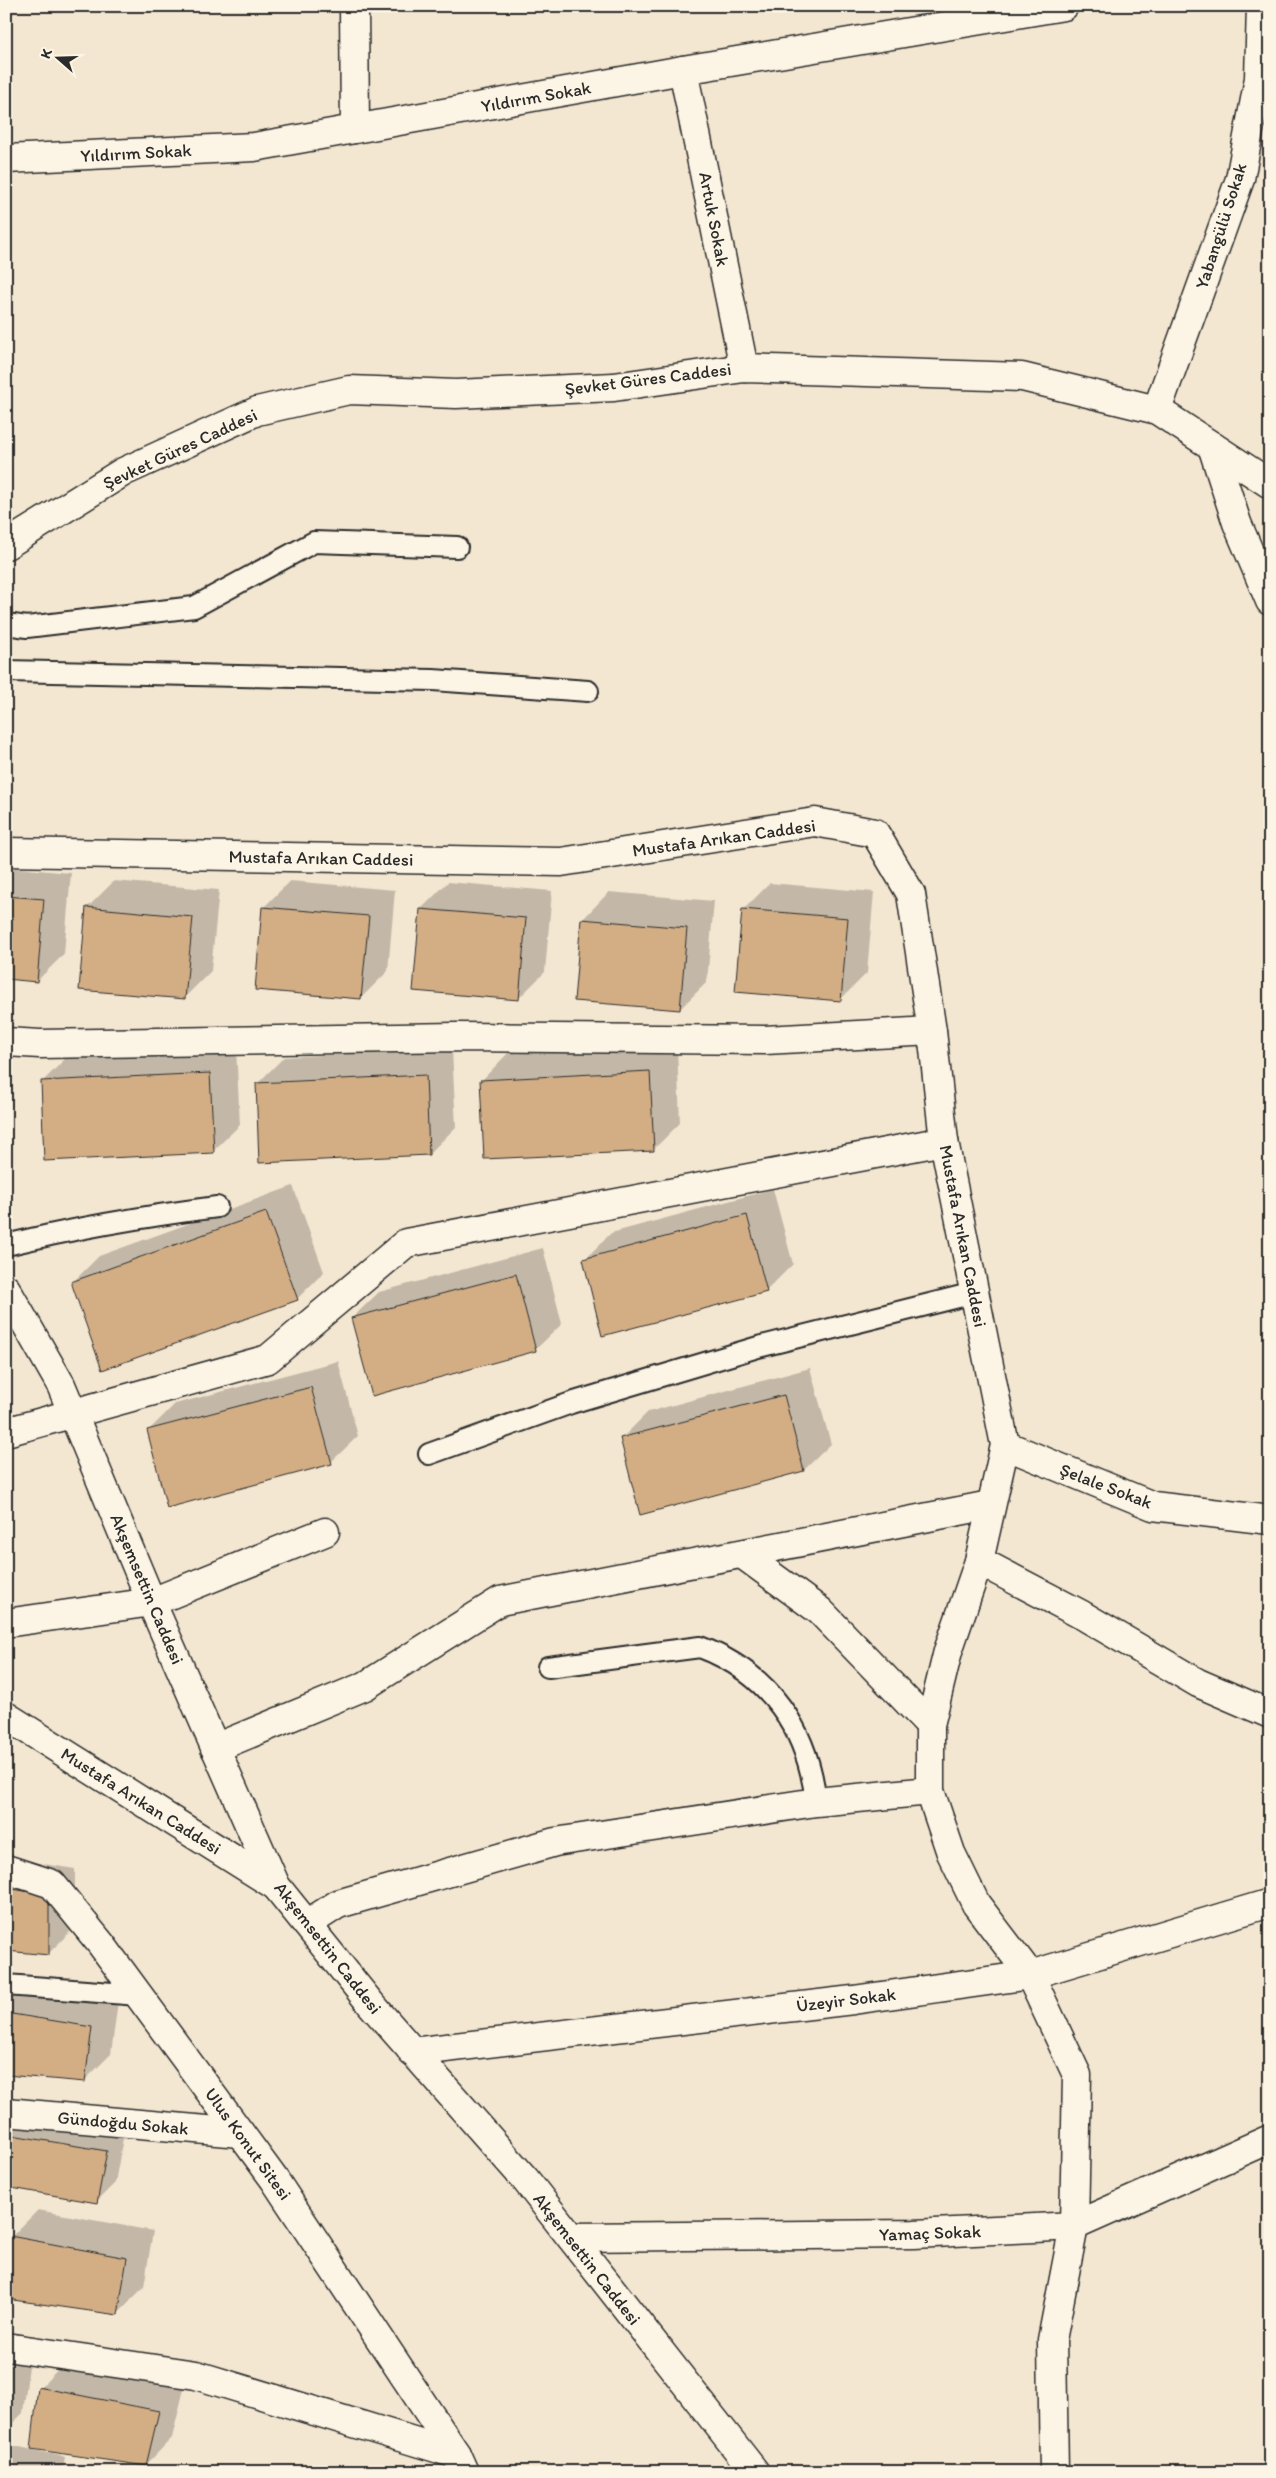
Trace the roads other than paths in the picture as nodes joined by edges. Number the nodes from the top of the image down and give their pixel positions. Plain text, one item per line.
1 (354, 6) edge
2 (1064, 6) edge
3 (1261, 6) edge
4 (684, 70) junction
5 (355, 129) junction
6 (6, 159) edge
7 (744, 368) junction
8 (1158, 410) junction
9 (1212, 446) junction
10 (1270, 484) edge
11 (6, 546) edge
12 (456, 547) dead end
13 (1270, 601) edge
14 (6, 624) edge
15 (6, 671) edge
16 (588, 692) dead end
17 (6, 852) edge
18 (932, 1030) junction
19 (6, 1042) edge
20 (944, 1141) junction
21 (218, 1208) dead end
22 (6, 1245) edge
23 (6, 1289) edge
24 (974, 1293) junction
25 (73, 1414) junction
26 (6, 1432) edge
27 (1005, 1445) junction
28 (429, 1454) dead end
29 (990, 1504) junction
30 (1270, 1520) edge
31 (326, 1532) dead end
32 (742, 1554) junction
33 (979, 1561) junction
34 (152, 1602) junction
35 (6, 1623) edge
36 (548, 1666) dead end
37 (1270, 1714) edge
38 (6, 1716) edge
39 (930, 1725) junction
40 (215, 1748) junction
41 (930, 1791) junction
42 (816, 1802) junction
43 (6, 1869) edge
44 (276, 1886) junction
45 (1270, 1903) edge
46 (307, 1924) junction
47 (1030, 1975) junction
48 (6, 1985) edge
49 (139, 1995) junction
50 (412, 2052) junction
51 (6, 2112) edge
52 (240, 2133) junction
53 (1270, 2139) edge
54 (1074, 2226) junction
55 (571, 2237) junction
56 (6, 2347) edge
57 (460, 2463) edge
58 (755, 2472) edge
59 (1054, 2472) edge

1 - 5 street
2 - 4 street, Yıldırım Sokak
3 - 8 street, Yabangülü Sokak
4 - 5 street, Yıldırım Sokak
4 - 7 street, Artuk Sokak
5 - 6 street, Yıldırım Sokak
7 - 8 street, Şevket Güres Caddesi
7 - 11 street, Şevket Güres Caddesi
8 - 9 street, Şevket Güres Caddesi
9 - 10 street, Şevket Güres Caddesi
9 - 13 street
12 - 14 lane
15 - 16 lane
17 - 18 street, Mustafa Arıkan Caddesi
18 - 19 street
18 - 20 street, Mustafa Arıkan Caddesi
20 - 24 street, Mustafa Arıkan Caddesi
20 - 25 street
21 - 22 lane
23 - 25 street, Akşemsettin Caddesi
24 - 27 street, Mustafa Arıkan Caddesi
24 - 28 lane
25 - 26 street
25 - 34 street, Akşemsettin Caddesi
27 - 29 street, Mustafa Arıkan Caddesi
27 - 30 street, Şelale Sokak
29 - 32 street
29 - 33 street, Mustafa Arıkan Caddesi
31 - 34 street
32 - 39 street
32 - 40 street
33 - 37 street
33 - 39 street, Mustafa Arıkan Caddesi
34 - 35 street
34 - 40 street, Akşemsettin Caddesi
36 - 42 lane
38 - 44 street, Mustafa Arıkan Caddesi
39 - 41 street, Mustafa Arıkan Caddesi
40 - 44 street, Akşemsettin Caddesi
41 - 42 street
41 - 47 street, Mustafa Arıkan Caddesi
42 - 46 street
43 - 49 street, Ulus Konut Sitesi
44 - 46 street, Akşemsettin Caddesi
45 - 47 street, Üzeyir Sokak
46 - 50 street, Akşemsettin Caddesi
47 - 50 street, Üzeyir Sokak
47 - 54 street, Mustafa Arıkan Caddesi
48 - 49 lane
49 - 52 street, Ulus Konut Sitesi
50 - 55 street, Akşemsettin Caddesi
51 - 52 street, Gündoğdu Sokak
52 - 57 street, Ulus Konut Sitesi
53 - 54 street, Yamaç Sokak
54 - 55 street, Yamaç Sokak
54 - 59 street, Mustafa Arıkan Caddesi
55 - 58 street, Akşemsettin Caddesi
56 - 57 street, Ulus Konut Sitesi

